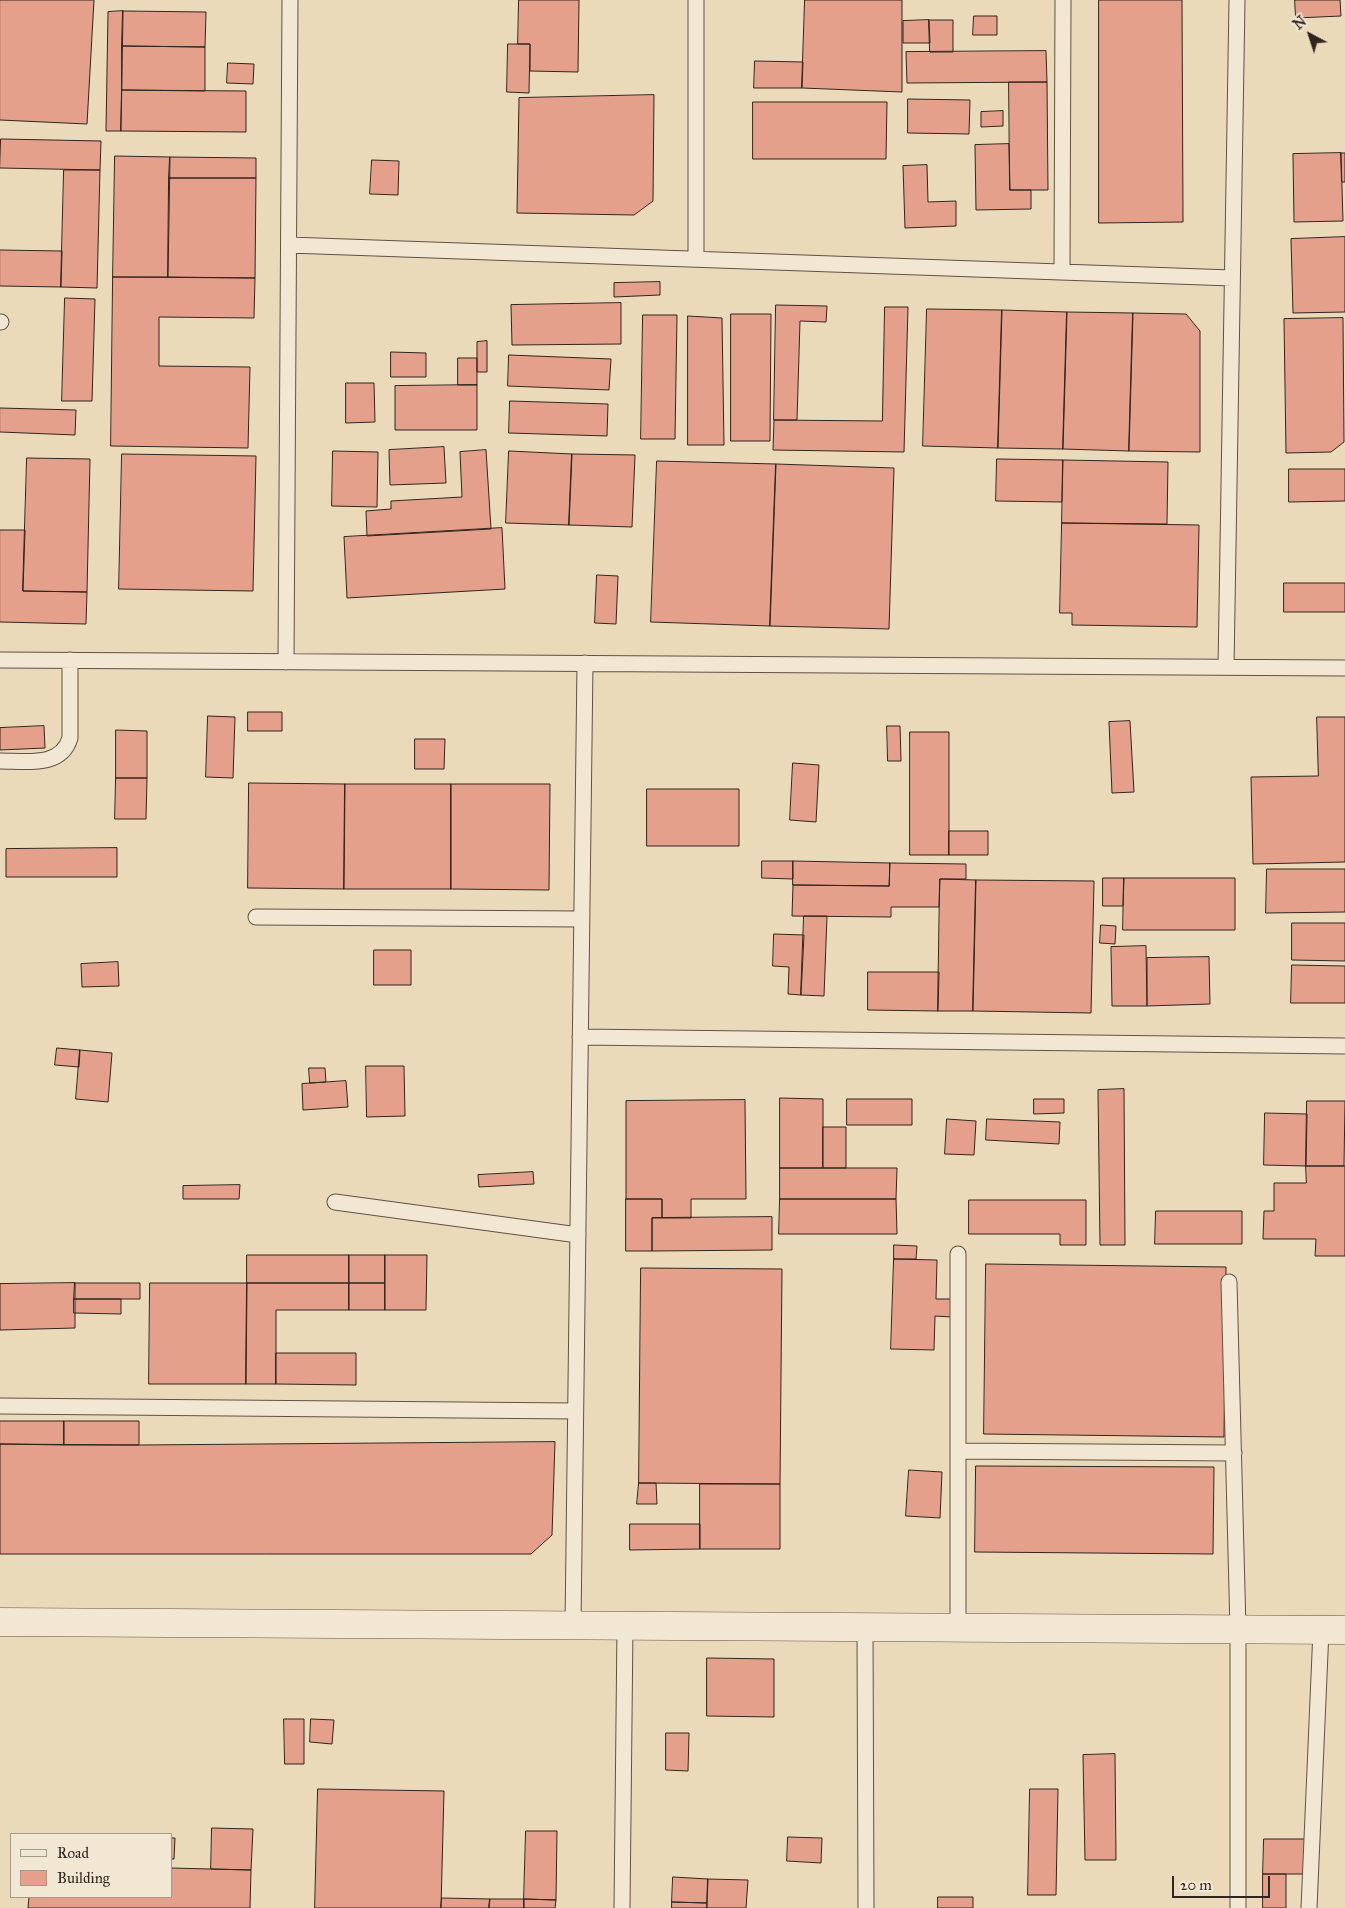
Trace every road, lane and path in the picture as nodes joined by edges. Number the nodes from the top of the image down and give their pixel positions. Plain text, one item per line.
1 (290, 0) edge
2 (696, 0) edge
3 (1063, 0) edge
4 (1237, 0) edge
5 (288, 245) junction
6 (696, 259) junction
7 (1062, 272) junction
8 (1232, 278) junction
9 (0, 660) edge
10 (70, 660) junction
11 (286, 662) junction
12 (585, 664) junction
13 (1226, 667) junction
14 (1345, 668) edge
15 (0, 761) edge
16 (256, 917) dead end
17 (582, 919) junction
18 (580, 1038) junction
19 (1345, 1046) edge
20 (335, 1202) dead end
21 (578, 1235) junction
22 (958, 1254) dead end
23 (1229, 1282) dead end
24 (0, 1406) edge
25 (575, 1411) junction
26 (958, 1451) junction
27 (1234, 1453) junction
28 (0, 1622) edge
29 (573, 1625) junction
30 (625, 1626) junction
31 (865, 1627) junction
32 (958, 1628) junction
33 (1238, 1629) junction
34 (1333, 1630) edge
35 (622, 1908) edge
36 (866, 1908) edge
37 (1238, 1908) edge
38 (1309, 1908) edge

1 - 5 lane
2 - 6 lane
3 - 7 lane
4 - 8 lane
5 - 6 lane
5 - 11 lane
6 - 7 lane
7 - 8 lane
8 - 13 lane
9 - 10 lane
10 - 11 lane
10 - 15 lane
11 - 12 lane
12 - 13 lane
12 - 17 lane
13 - 14 lane
16 - 17 lane
17 - 18 lane
18 - 19 lane
18 - 21 lane
20 - 21 lane
21 - 25 lane
22 - 26 lane
23 - 27 lane
24 - 25 lane
25 - 29 lane
26 - 27 lane
26 - 32 lane
27 - 33 lane
28 - 29 street
29 - 30 street
30 - 31 street
30 - 35 lane
31 - 32 street
31 - 36 lane
32 - 33 street
33 - 34 street
33 - 37 lane
34 - 38 lane

